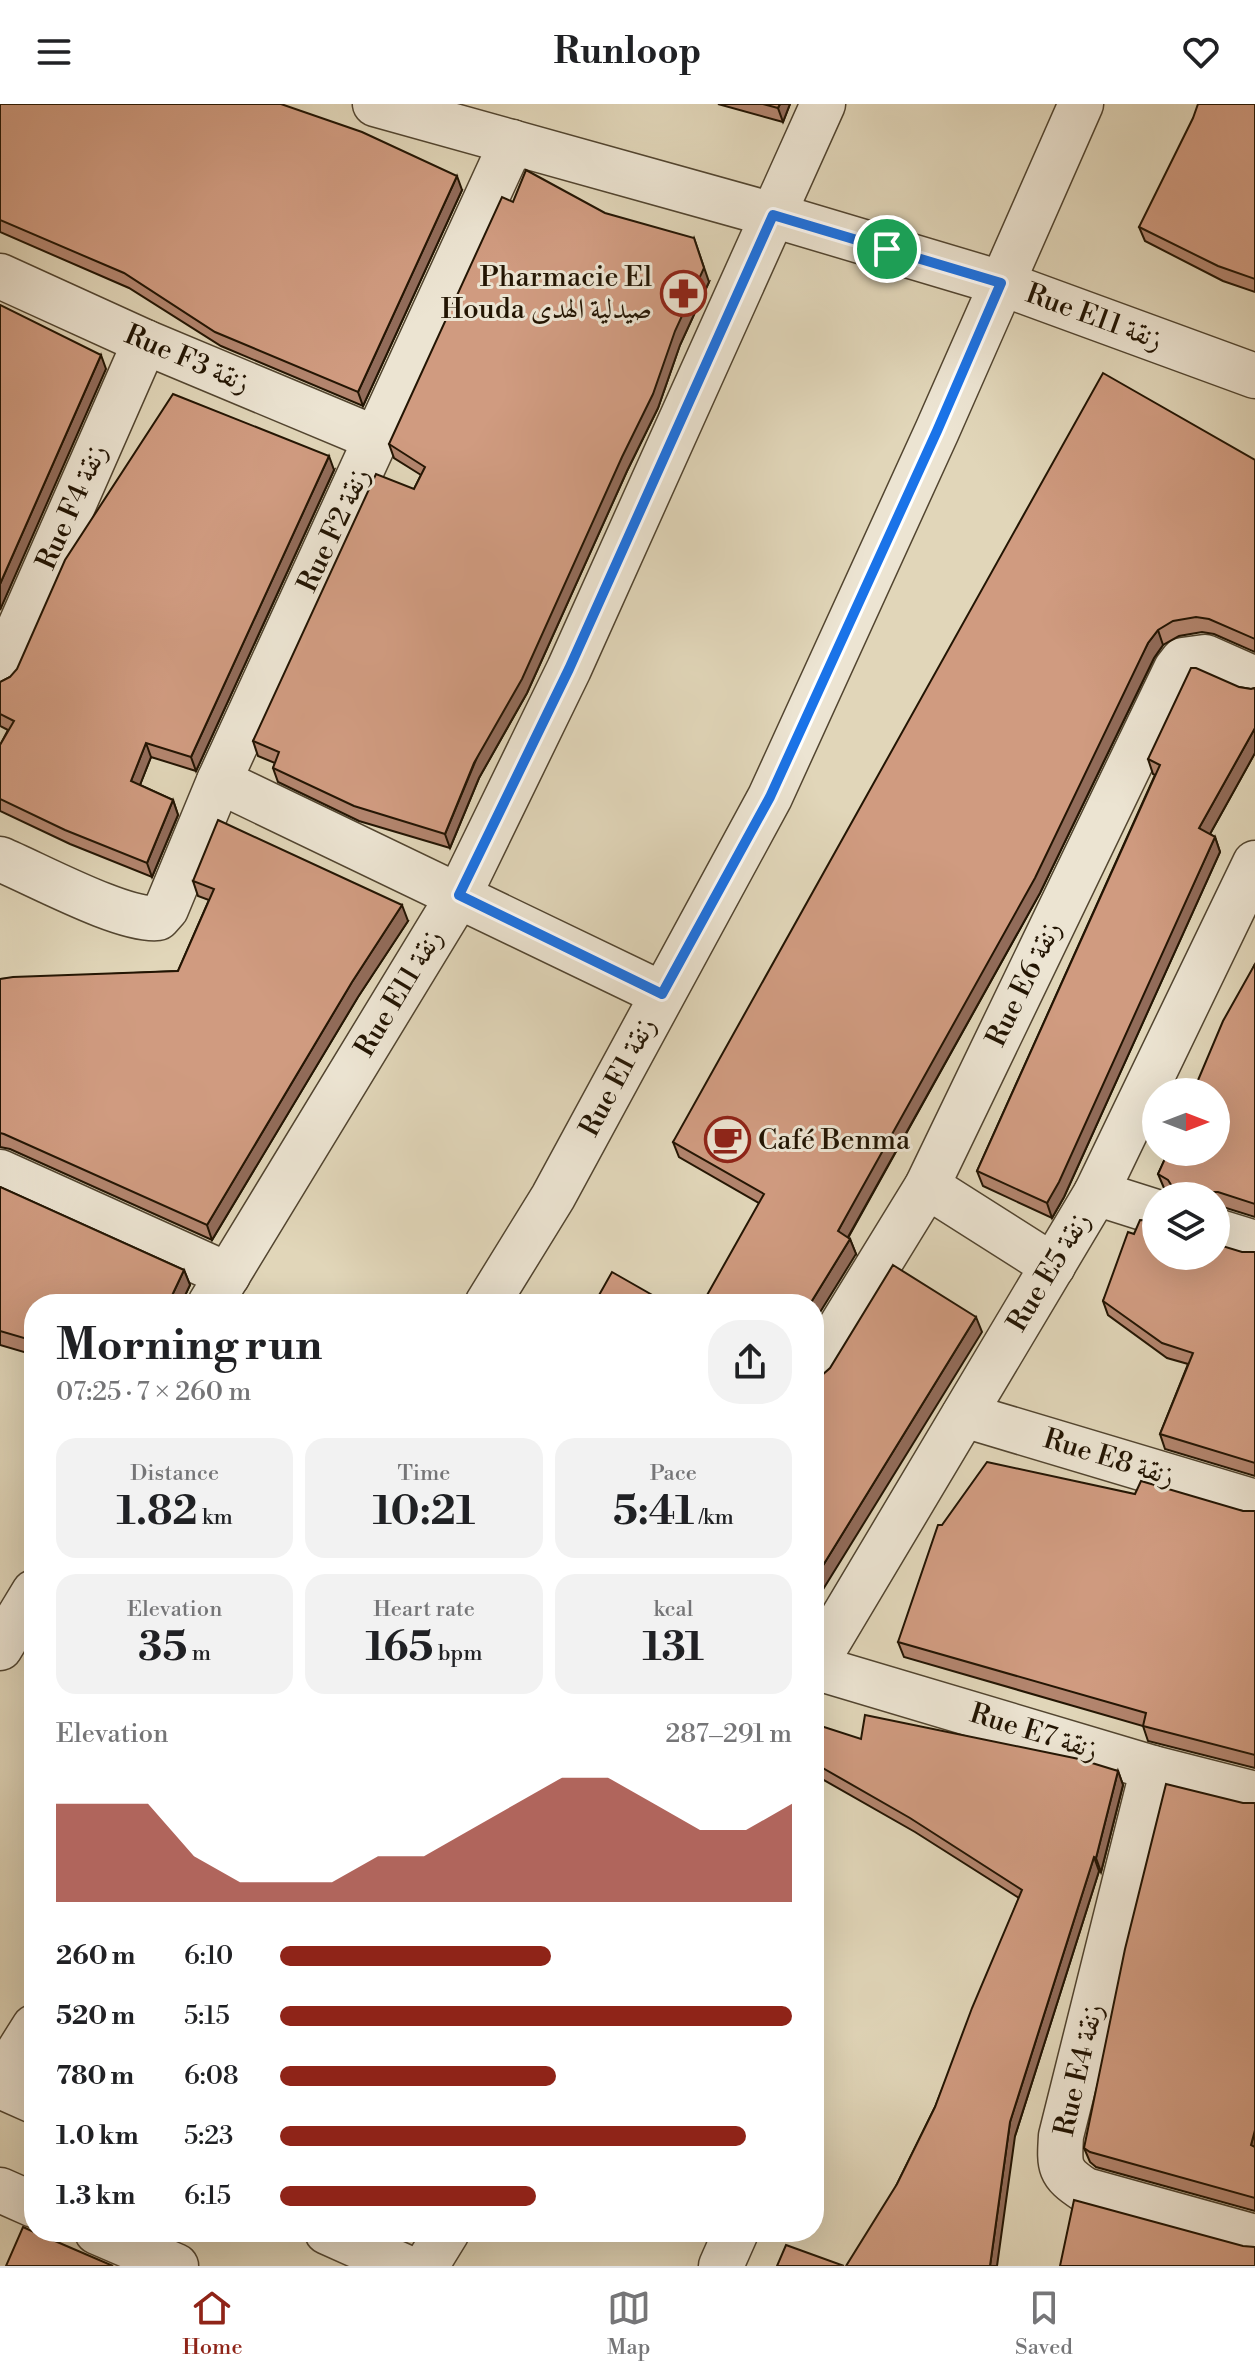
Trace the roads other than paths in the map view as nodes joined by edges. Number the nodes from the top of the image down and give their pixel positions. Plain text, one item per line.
1 (375, 104) edge
2 (823, 104) edge
3 (1081, 104) edge
4 (512, 142) junction
5 (773, 215) junction
6 (0, 276) edge
7 (1001, 283) junction
8 (145, 342) junction
9 (1255, 376) edge
10 (377, 439) junction
11 (0, 672) edge
12 (1255, 679) edge
13 (219, 781) junction
14 (0, 859) edge
15 (1255, 863) edge
16 (459, 895) junction
17 (662, 994) junction
18 (0, 1172) edge
19 (927, 1186) junction
20 (1096, 1193) junction
21 (1142, 1208) edge
22 (1230, 1235) edge
23 (1255, 1243) edge
24 (1053, 1266) junction
25 (219, 1289) edge
26 (493, 1294) edge
27 (824, 1354) edge
28 (964, 1415) junction
29 (1255, 1502) edge
30 (24, 1608) edge
31 (0, 1648) edge
32 (824, 1649) edge
33 (824, 1669) edge
34 (1153, 1768) junction
35 (1255, 1794) edge
36 (24, 2044) edge
37 (0, 2084) edge
38 (24, 2096) edge
39 (0, 2190) edge
40 (24, 2201) edge
41 (1255, 2237) edge
42 (120, 2242) edge
43 (349, 2242) edge
44 (441, 2242) edge
45 (732, 2242) edge
46 (176, 2266) edge
47 (403, 2266) edge
48 (426, 2266) edge
49 (721, 2266) edge

1 - 4 street
2 - 5 street
3 - 7 street, Rue E1 زنقة
4 - 5 street
4 - 10 street, Rue F2 زنقة
5 - 7 street, Rue E11 زنقة
5 - 16 street, Rue E11 زنقة
6 - 8 street, Rue F3 زنقة
7 - 9 street, Rue E11 زنقة
7 - 17 street, Rue E1 زنقة
8 - 10 street, Rue F3 زنقة
8 - 11 street, Rue F4 زنقة
10 - 13 street, Rue F2 زنقة
12 - 19 street, Rue E6 زنقة
13 - 14 street, Rue F2 زنقة
13 - 16 street
15 - 20 street, Rue E5 زنقة
16 - 17 street
16 - 25 street, Rue E11 زنقة
17 - 26 street, Rue E1 زنقة
18 - 25 street
19 - 24 street
19 - 27 street, Rue E6 زنقة
20 - 21 street
20 - 24 street, Rue E5 زنقة
22 - 23 street
24 - 28 street, Rue E5 زنقة
28 - 29 street, Rue E8 زنقة
28 - 32 street, Rue E5 زنقة
30 - 31 street
33 - 34 street, Rue E7 زنقة
34 - 35 street, Rue E7 زنقة
34 - 41 street, Rue E4 زنقة
36 - 37 street
37 - 38 street
39 - 40 street
42 - 46 street
43 - 47 street
44 - 48 street
45 - 49 street

